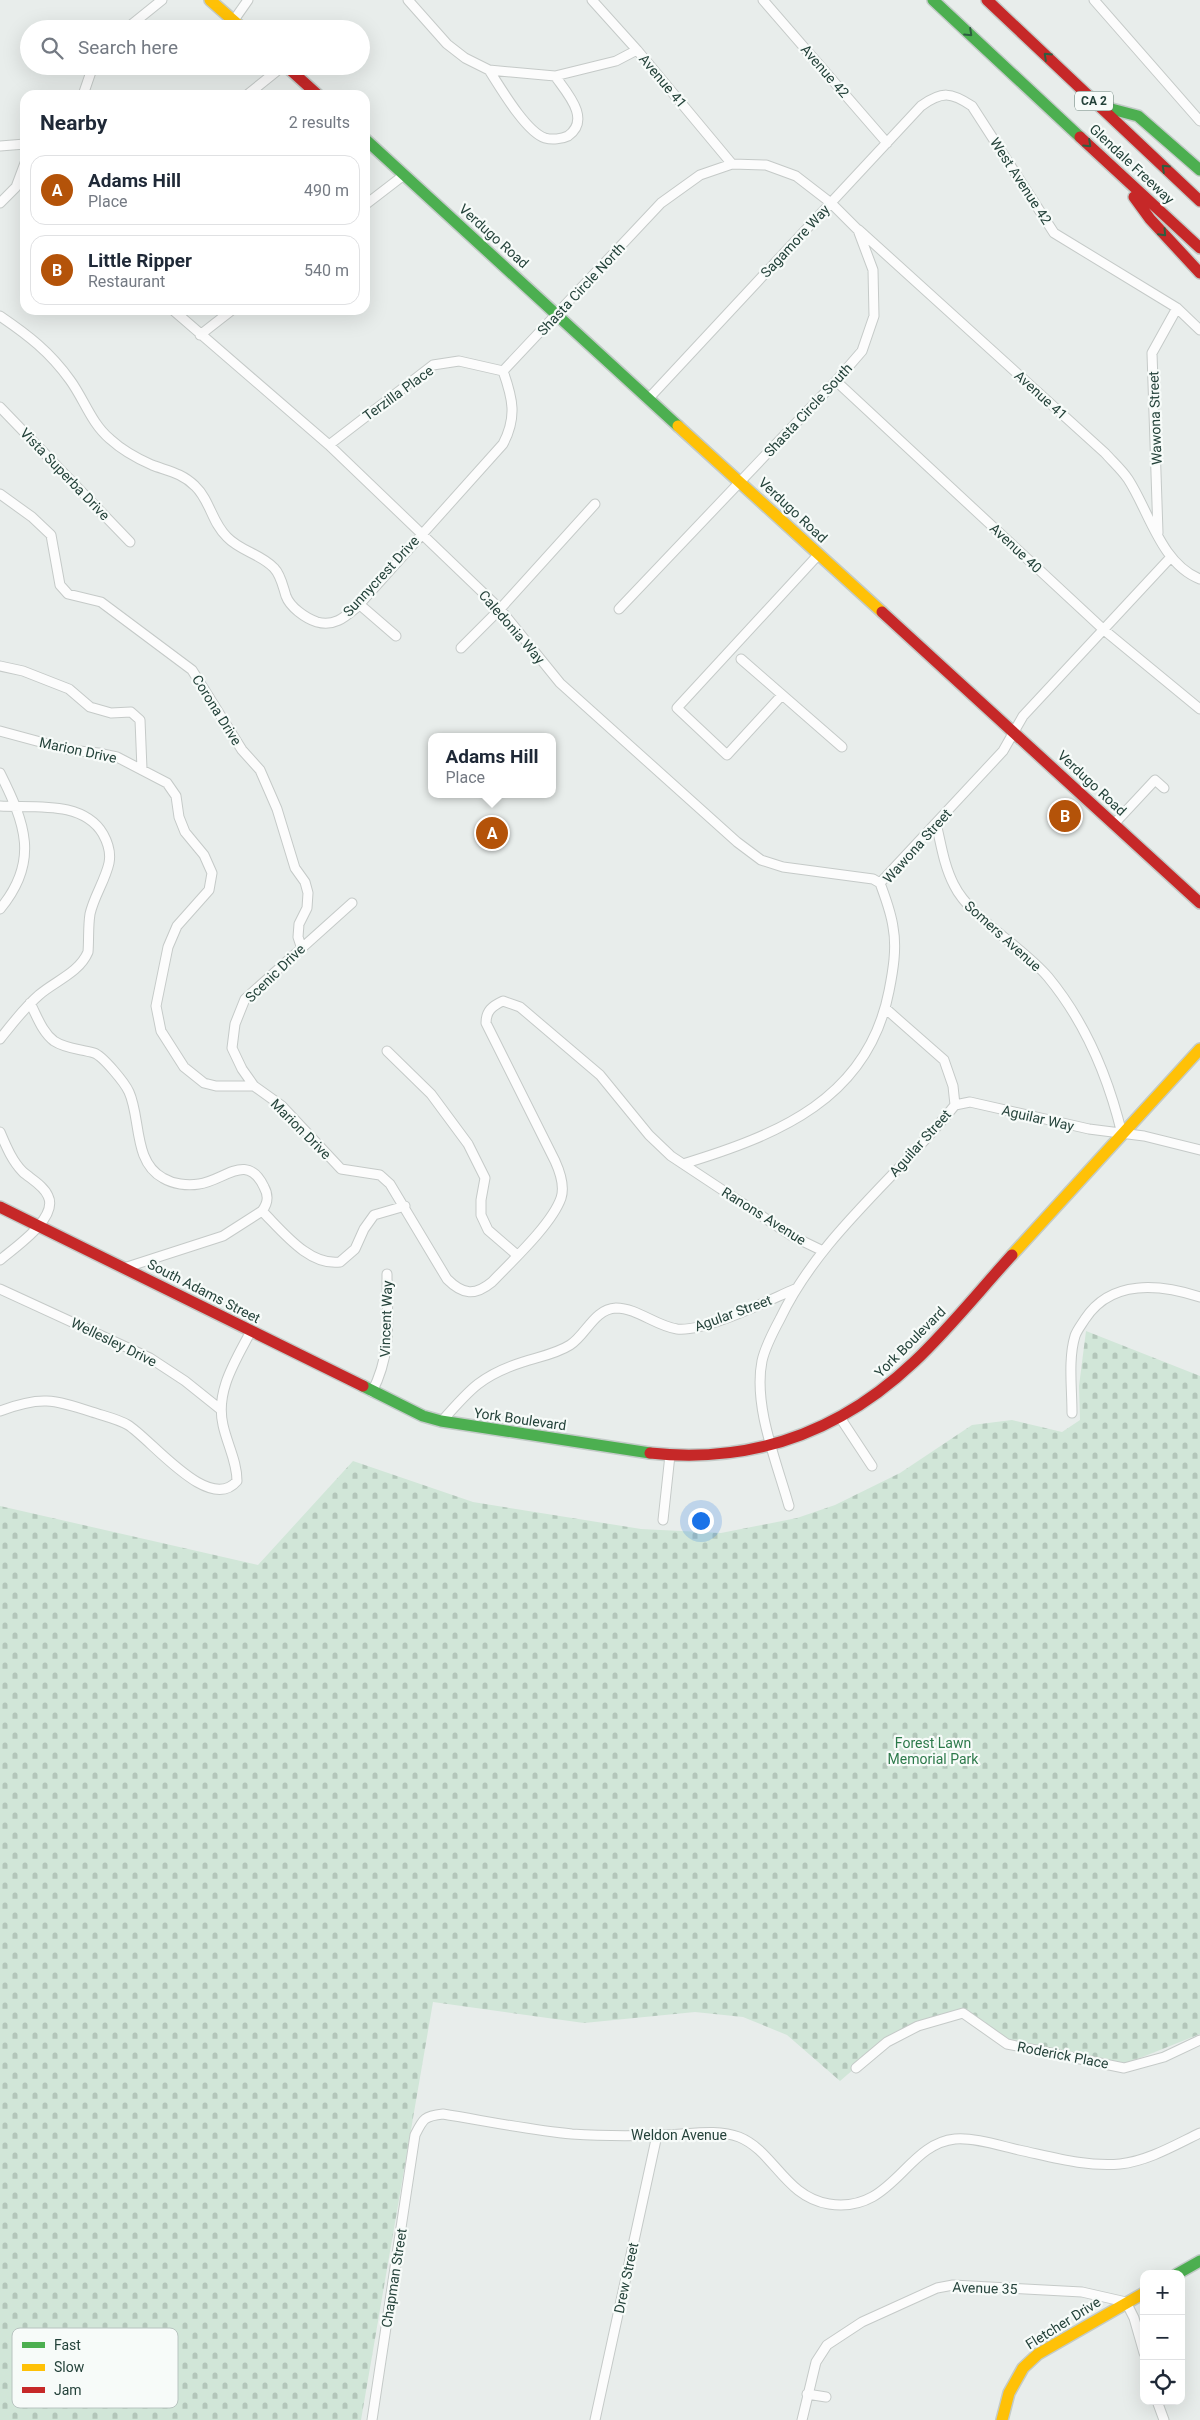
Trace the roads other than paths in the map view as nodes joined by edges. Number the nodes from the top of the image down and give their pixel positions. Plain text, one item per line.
1 (162, 0) edge
2 (210, 0) edge
3 (248, 0) edge
4 (408, 0) edge
5 (592, 0) edge
6 (763, 0) edge
7 (934, 0) edge
8 (987, 0) edge
9 (1094, 0) edge
10 (1104, 0) edge
11 (1101, 10) junction
12 (137, 20) edge
13 (234, 20) joint
14 (637, 50) junction
15 (489, 70) junction
16 (90, 75) edge
17 (273, 75) edge
18 (295, 75) edge
19 (555, 76) junction
20 (85, 90) edge
21 (254, 90) edge
22 (312, 90) edge
23 (946, 94) joint
24 (1099, 106) junction
25 (1200, 121) edge
26 (887, 143) junction
27 (20, 144) edge
28 (370, 144) edge
29 (0, 146) edge
30 (732, 164) junction
31 (1112, 166) junction
32 (1200, 170) edge
33 (404, 175) junction
34 (20, 176) edge
35 (370, 200) edge
36 (1200, 201) edge
37 (0, 203) edge
38 (831, 203) junction
39 (858, 230) junction
40 (1200, 248) edge
41 (1200, 273) edge
42 (1178, 308) junction
43 (558, 314) junction
44 (178, 315) edge
45 (226, 315) edge
46 (0, 316) edge
47 (1200, 330) edge
48 (200, 335) junction
49 (503, 371) junction
50 (836, 381) junction
51 (650, 398) junction
52 (0, 407) edge
53 (329, 445) junction
54 (741, 482) junction
55 (0, 494) edge
56 (596, 504) dead end
57 (422, 533) junction
58 (1158, 535) junction
59 (130, 542) dead end
60 (819, 554) junction
61 (1171, 557) junction
62 (1200, 579) edge
63 (359, 604) junction
64 (500, 609) junction
65 (619, 609) dead end
66 (1104, 630) junction
67 (396, 636) dead end
68 (461, 648) dead end
69 (741, 659) dead end
70 (0, 666) edge
71 (782, 695) junction
72 (1200, 709) edge
73 (0, 731) edge
74 (1014, 731) junction
75 (842, 747) dead end
76 (142, 769) junction
77 (0, 773) edge
78 (1164, 788) dead end
79 (0, 806) edge
80 (18, 807) junction
81 (936, 823) junction
82 (1114, 824) junction
83 (880, 883) junction
84 (352, 903) dead end
85 (1200, 903) edge
86 (0, 909) edge
87 (302, 946) junction
88 (503, 1001) joint
89 (30, 1003) junction
90 (886, 1009) junction
91 (0, 1039) edge
92 (1200, 1049) edge
93 (387, 1051) dead end
94 (254, 1086) junction
95 (955, 1104) junction
96 (0, 1132) edge
97 (1122, 1134) junction
98 (1200, 1150) edge
99 (683, 1164) junction
100 (405, 1206) junction
101 (0, 1207) edge
102 (262, 1211) junction
103 (39, 1226) junction
104 (823, 1251) junction
105 (517, 1255) junction
106 (0, 1260) edge
107 (124, 1268) junction
108 (387, 1274) dead end
109 (795, 1289) junction
110 (0, 1290) edge
111 (1200, 1297) edge
112 (251, 1331) junction
113 (372, 1392) junction
114 (395, 1403) joint
115 (220, 1409) junction
116 (0, 1411) edge
117 (1072, 1413) dead end
118 (841, 1419) junction
119 (442, 1421) junction
120 (772, 1446) junction
121 (670, 1455) junction
122 (872, 1466) dead end
123 (789, 1506) dead end
124 (663, 1520) dead end
125 (1200, 2040) edge
126 (856, 2068) dead end
127 (1200, 2133) edge
128 (416, 2135) joint
129 (657, 2135) junction
130 (1200, 2261) edge
131 (1184, 2270) edge
132 (1140, 2295) edge
133 (1126, 2302) junction
134 (1140, 2339) edge
135 (807, 2394) junction
136 (826, 2397) dead end
137 (1158, 2405) edge
138 (372, 2420) edge
139 (595, 2420) edge
140 (802, 2420) edge
141 (1002, 2420) edge
142 (1164, 2420) edge

1 - 12 street
2 - 13 main road
3 - 13 street
4 - 15 street
5 - 14 street, Avenue 41
6 - 26 street, Avenue 42
7 -> 31 main road, Glendale Freeway / CA 2
24 -> 8 main road, Glendale Freeway / CA 2
9 - 11 street
10 - 11 street
11 - 25 street
14 - 19 street
14 - 30 street, Avenue 41
15 - 19 street
15 - 19 street
16 - 20 street
17 - 21 street
18 - 22 main road
23 - 26 street, Sagamore Way
23 - 42 street, West Avenue 42
24 - 32 main road
36 -> 24 main road, Glendale Freeway / CA 2
26 - 38 street, Sagamore Way
27 - 29 street
28 - 33 main road, Verdugo Road
30 - 38 street, Shasta Circle North
30 - 43 street, Shasta Circle North
31 - 40 main road, Glendale Freeway / CA 2
31 -> 41 main road
33 - 35 street
33 - 43 main road, Verdugo Road
34 - 37 street
38 - 39 street, Shasta Circle South
38 - 51 street, Sagamore Way
39 - 50 street, Shasta Circle South
39 - 58 street, Avenue 41
42 - 47 street, West Avenue 42
42 - 58 street, Wawona Street
43 - 49 street, Shasta Circle North
43 - 51 main road, Verdugo Road
44 - 48 street, Caledonia Way
45 - 48 street
46 - 63 street, Sunnycrest Drive
48 - 53 street, Caledonia Way
49 - 53 street, Terzilla Place
49 - 57 street
50 - 54 street, Shasta Circle South
50 - 66 street, Avenue 40
51 - 54 main road, Verdugo Road
52 - 59 street, Vista Superba Drive
53 - 57 street, Caledonia Way
54 - 60 main road, Verdugo Road
54 - 65 street, Shasta Circle South
55 - 87 street, Corona Drive
56 - 64 street
57 - 63 street, Sunnycrest Drive
57 - 64 street, Caledonia Way
58 - 61 street, Avenue 41
60 - 71 street
60 - 74 main road, Verdugo Road
61 - 62 street, Avenue 41
61 - 66 street, Wawona Street
63 - 67 street
64 - 68 street
64 - 83 street, Caledonia Way
66 - 72 street, Avenue 40
66 - 74 street, Wawona Street
69 - 71 street
70 - 76 street
71 - 75 street
73 - 76 street, Marion Drive
74 - 81 street, Wawona Street
74 - 82 main road, Verdugo Road
76 - 94 street, Marion Drive
77 - 80 street
78 - 82 street
79 - 80 street
80 - 86 street
80 - 89 street
81 - 83 street, Wawona Street
81 - 97 street, Somers Avenue
82 - 85 main road, Verdugo Road
83 - 90 street, Wawona Street
84 - 87 street, Scenic Drive
87 - 94 street, Scenic Drive
88 - 99 street, Ranons Avenue
88 - 105 street, Marion Drive
89 - 91 street
89 - 102 street
90 - 95 street, Aguilar Street
90 - 99 street, Wawona Street
92 - 97 main road, York Boulevard
93 - 105 street
94 - 100 street, Marion Drive
95 - 97 street, Aguilar Way
95 - 104 street, Aguilar Street
96 - 103 street
97 - 98 street
97 - 118 main road, York Boulevard
99 - 104 street, Ranons Avenue
100 - 102 street
100 - 105 street, Marion Drive
101 - 103 main road, South Adams Street
102 - 107 street
103 - 106 street
103 - 107 main road, South Adams Street
104 - 109 street, Ranons Avenue
107 - 112 main road, South Adams Street
108 - 113 street, Vincent Way
109 - 119 street, Agular Street
109 - 120 street, Ranons Avenue
110 - 115 street, Wellesley Drive
111 - 117 street
112 - 113 main road, South Adams Street
112 - 115 street
113 - 114 main road, South Adams Street
114 - 119 main road, York Boulevard
115 - 116 street
118 - 120 main road, York Boulevard
118 - 122 street
119 - 121 main road, York Boulevard
120 - 121 main road, York Boulevard
120 - 123 street, Ranons Avenue
121 - 124 street
125 - 126 street, Roderick Place
127 - 129 street, Weldon Avenue
128 - 129 street, Weldon Avenue
128 - 138 street, Chapman Street
129 - 139 street, Drew Street
130 - 131 main road
132 - 133 main road, Fletcher Drive
133 - 134 street
133 - 135 street, Avenue 35
133 - 141 main road, Fletcher Drive
135 - 136 street
135 - 140 street
137 - 142 street

